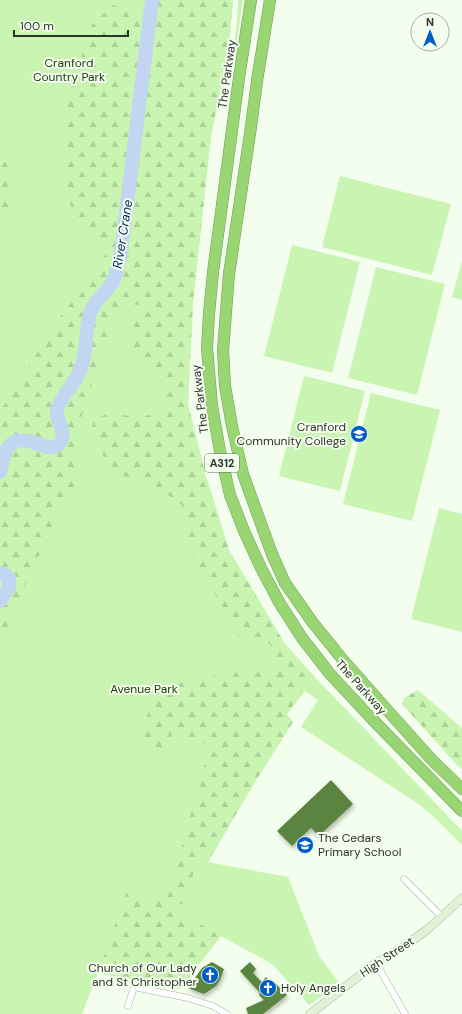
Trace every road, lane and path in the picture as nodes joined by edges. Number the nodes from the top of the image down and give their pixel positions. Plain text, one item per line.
1 (251, 0) edge
2 (270, 0) edge
3 (462, 789) edge
4 (462, 811) edge
5 (404, 879) dead end
6 (462, 898) edge
7 (442, 917) junction
8 (376, 963) junction
9 (128, 1006) dead end
10 (227, 1014) edge
11 (310, 1014) edge
12 (405, 1014) edge

1 - 4 highway, The Parkway / A312
2 - 3 highway, The Parkway / A312
5 - 7 street
6 - 7 street, High Street
7 - 8 street, High Street
8 - 11 street, High Street
8 - 12 street
9 - 10 street

